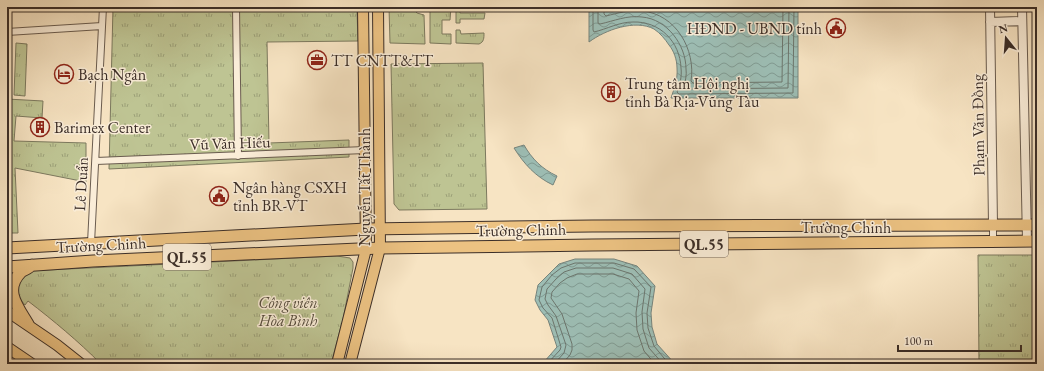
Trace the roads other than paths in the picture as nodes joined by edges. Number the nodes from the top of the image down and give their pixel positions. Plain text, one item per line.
1 (103, 7) edge
2 (236, 7) edge
3 (363, 7) edge
4 (378, 7) edge
5 (990, 7) edge
6 (1022, 7) edge
7 (1022, 21) junction
8 (990, 22) junction
9 (102, 26) junction
10 (7, 32) edge
11 (363, 55) junction
12 (379, 55) junction
13 (365, 150) junction
14 (238, 156) junction
15 (96, 161) junction
16 (993, 225) junction
17 (1032, 225) edge
18 (592, 226) junction
19 (366, 229) junction
20 (380, 229) junction
21 (1032, 241) edge
22 (993, 242) junction
23 (91, 243) junction
24 (592, 245) junction
25 (7, 248) edge
26 (380, 248) junction
27 (366, 249) junction
28 (33, 265) junction
29 (7, 267) edge
30 (7, 310) edge
31 (28, 324) junction
32 (7, 347) edge
33 (32, 364) edge
34 (81, 364) edge
35 (337, 364) edge
36 (350, 364) edge

1 - 9 street, Lê Duẩn
2 - 14 street
3 - 11 main road, Nguyễn Tất Thành
4 - 12 main road, Nguyễn Tất Thành
5 - 8 street, Phạm Văn Đồng
6 - 7 street
7 - 8 street
7 - 17 street
8 - 16 street, Phạm Văn Đồng
9 - 10 street
9 - 15 street, Lê Duẩn
11 - 12 main road
11 - 13 main road, Nguyễn Tất Thành
12 - 20 main road, Nguyễn Tất Thành
13 - 14 street, Vũ Văn Hiếu
13 - 19 main road, Nguyễn Tất Thành
14 - 15 street, Vũ Văn Hiếu
15 - 23 street, Lê Duẩn
16 - 17 highway, Trường Chinh / QL.55
16 - 18 highway, Trường Chinh / QL.55
16 - 22 street, Phạm Văn Đồng
17 - 21 street
18 - 20 highway, Trường Chinh / QL.55
18 - 24 highway
19 - 20 highway, Trường Chinh / QL.55
19 - 23 highway, Trường Chinh / QL.55
19 - 27 main road, Nguyễn Tất Thành
20 - 26 main road, Nguyễn Tất Thành
21 - 22 highway, Trường Chinh / QL.55
22 - 24 highway, Trường Chinh / QL.55
23 - 25 highway, Trường Chinh / QL.55
24 - 26 highway, Trường Chinh / QL.55
26 - 27 highway, Trường Chinh / QL.55
26 - 36 main road, Nguyễn Tất Thành
27 - 28 highway, Trường Chinh / QL.55
27 - 35 main road, Nguyễn Tất Thành
28 - 29 highway, Trường Chinh / QL.55
28 - 31 highway
30 - 31 main road
31 - 34 main road
32 - 33 main road

